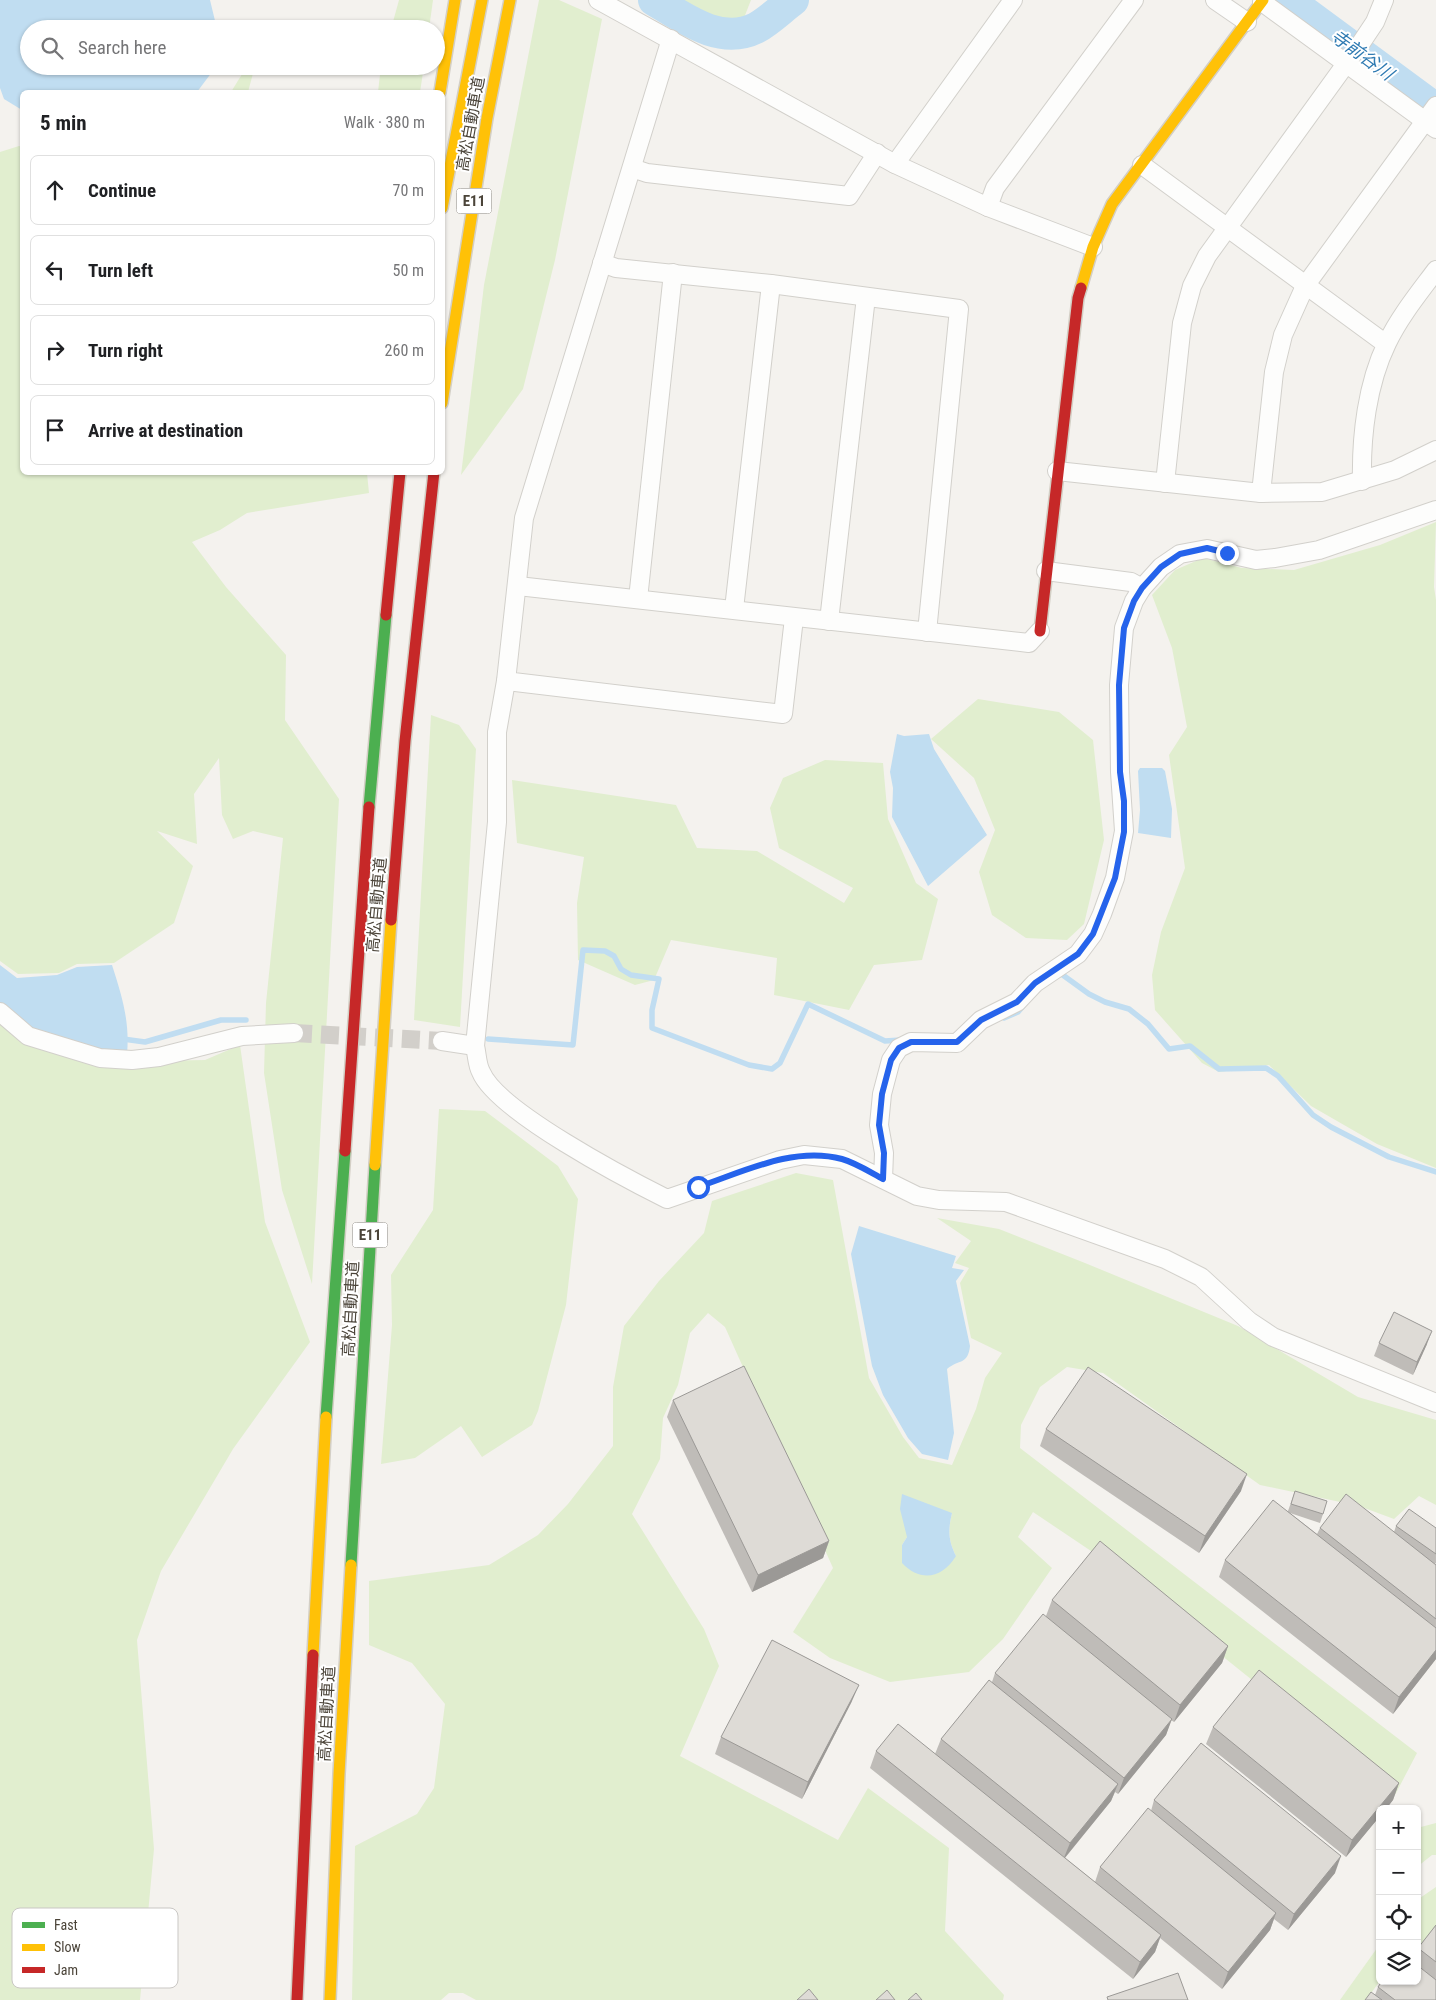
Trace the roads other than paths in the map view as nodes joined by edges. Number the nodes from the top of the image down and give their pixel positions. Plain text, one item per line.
1 (455, 0) edge
2 (482, 0) edge
3 (510, 0) edge
4 (1013, 0) edge
5 (1134, 0) edge
6 (1215, 0) edge
7 (1384, 0) edge
8 (603, 1) edge
9 (1263, 1) edge
10 (1247, 22) junction
11 (671, 39) junction
12 (1353, 54) junction
13 (445, 61) edge
14 (443, 75) edge
15 (440, 90) edge
16 (1432, 117) edge
17 (877, 153) junction
18 (895, 164) junction
19 (1142, 165) junction
20 (632, 168) junction
21 (445, 192) edge
22 (988, 207) junction
23 (1227, 228) junction
24 (1093, 247) junction
25 (602, 263) junction
26 (1436, 270) edge
27 (674, 273) junction
28 (771, 284) junction
29 (1306, 286) junction
30 (866, 297) junction
31 (1386, 344) junction
32 (445, 384) edge
33 (1436, 450) edge
34 (1057, 471) junction
35 (400, 475) edge
36 (434, 475) edge
37 (1362, 481) junction
38 (1165, 483) junction
39 (1261, 493) junction
40 (1436, 510) edge
41 (1046, 571) junction
42 (518, 586) junction
43 (1142, 588) junction
44 (638, 599) junction
45 (734, 610) junction
46 (794, 618) junction
47 (829, 621) junction
48 (1040, 631) joint
49 (927, 632) junction
50 (506, 681) junction
51 (0, 1012) edge
52 (294, 1033) tunnel mouth
53 (442, 1041) tunnel mouth
54 (476, 1046) junction
55 (883, 1179) junction
56 (1436, 1403) edge
57 (297, 2000) edge
58 (330, 2000) edge

1 - 13 main road
2 - 21 main road, 高松自動車道 / E11
3 - 32 main road, 高松自動車道 / E11
4 - 18 street
5 - 22 street
6 - 10 street
7 - 12 street
8 - 11 street
9 - 10 main road
9 - 12 street
10 - 19 main road
11 - 17 street
11 - 20 street
12 - 16 street
12 - 23 street
14 - 15 main road
16 - 29 street
17 - 18 street
17 - 20 street
18 - 22 street
19 - 23 street
19 - 24 main road
20 - 25 street
22 - 24 street
23 - 29 street
23 - 38 street
24 - 34 main road
25 - 27 street
25 - 42 street
26 - 31 street
27 - 28 street
27 - 44 street
28 - 30 street
28 - 45 street
29 - 31 street
29 - 39 street
30 - 47 street
30 - 49 street
31 - 37 street
33 - 37 street
34 - 38 street
34 - 41 main road
35 - 57 main road, 高松自動車道 / E11
36 - 58 main road, 高松自動車道 / E11
37 - 39 street
38 - 39 street
40 - 43 street
41 - 43 street
41 - 48 main road
42 - 44 street
42 - 50 street
43 - 55 street
44 - 45 street
45 - 46 street
46 - 47 street
46 - 50 street
47 - 49 street
48 - 49 street
50 - 54 street
51 - 52 street
53 - 54 street
54 - 55 street
55 - 56 street

